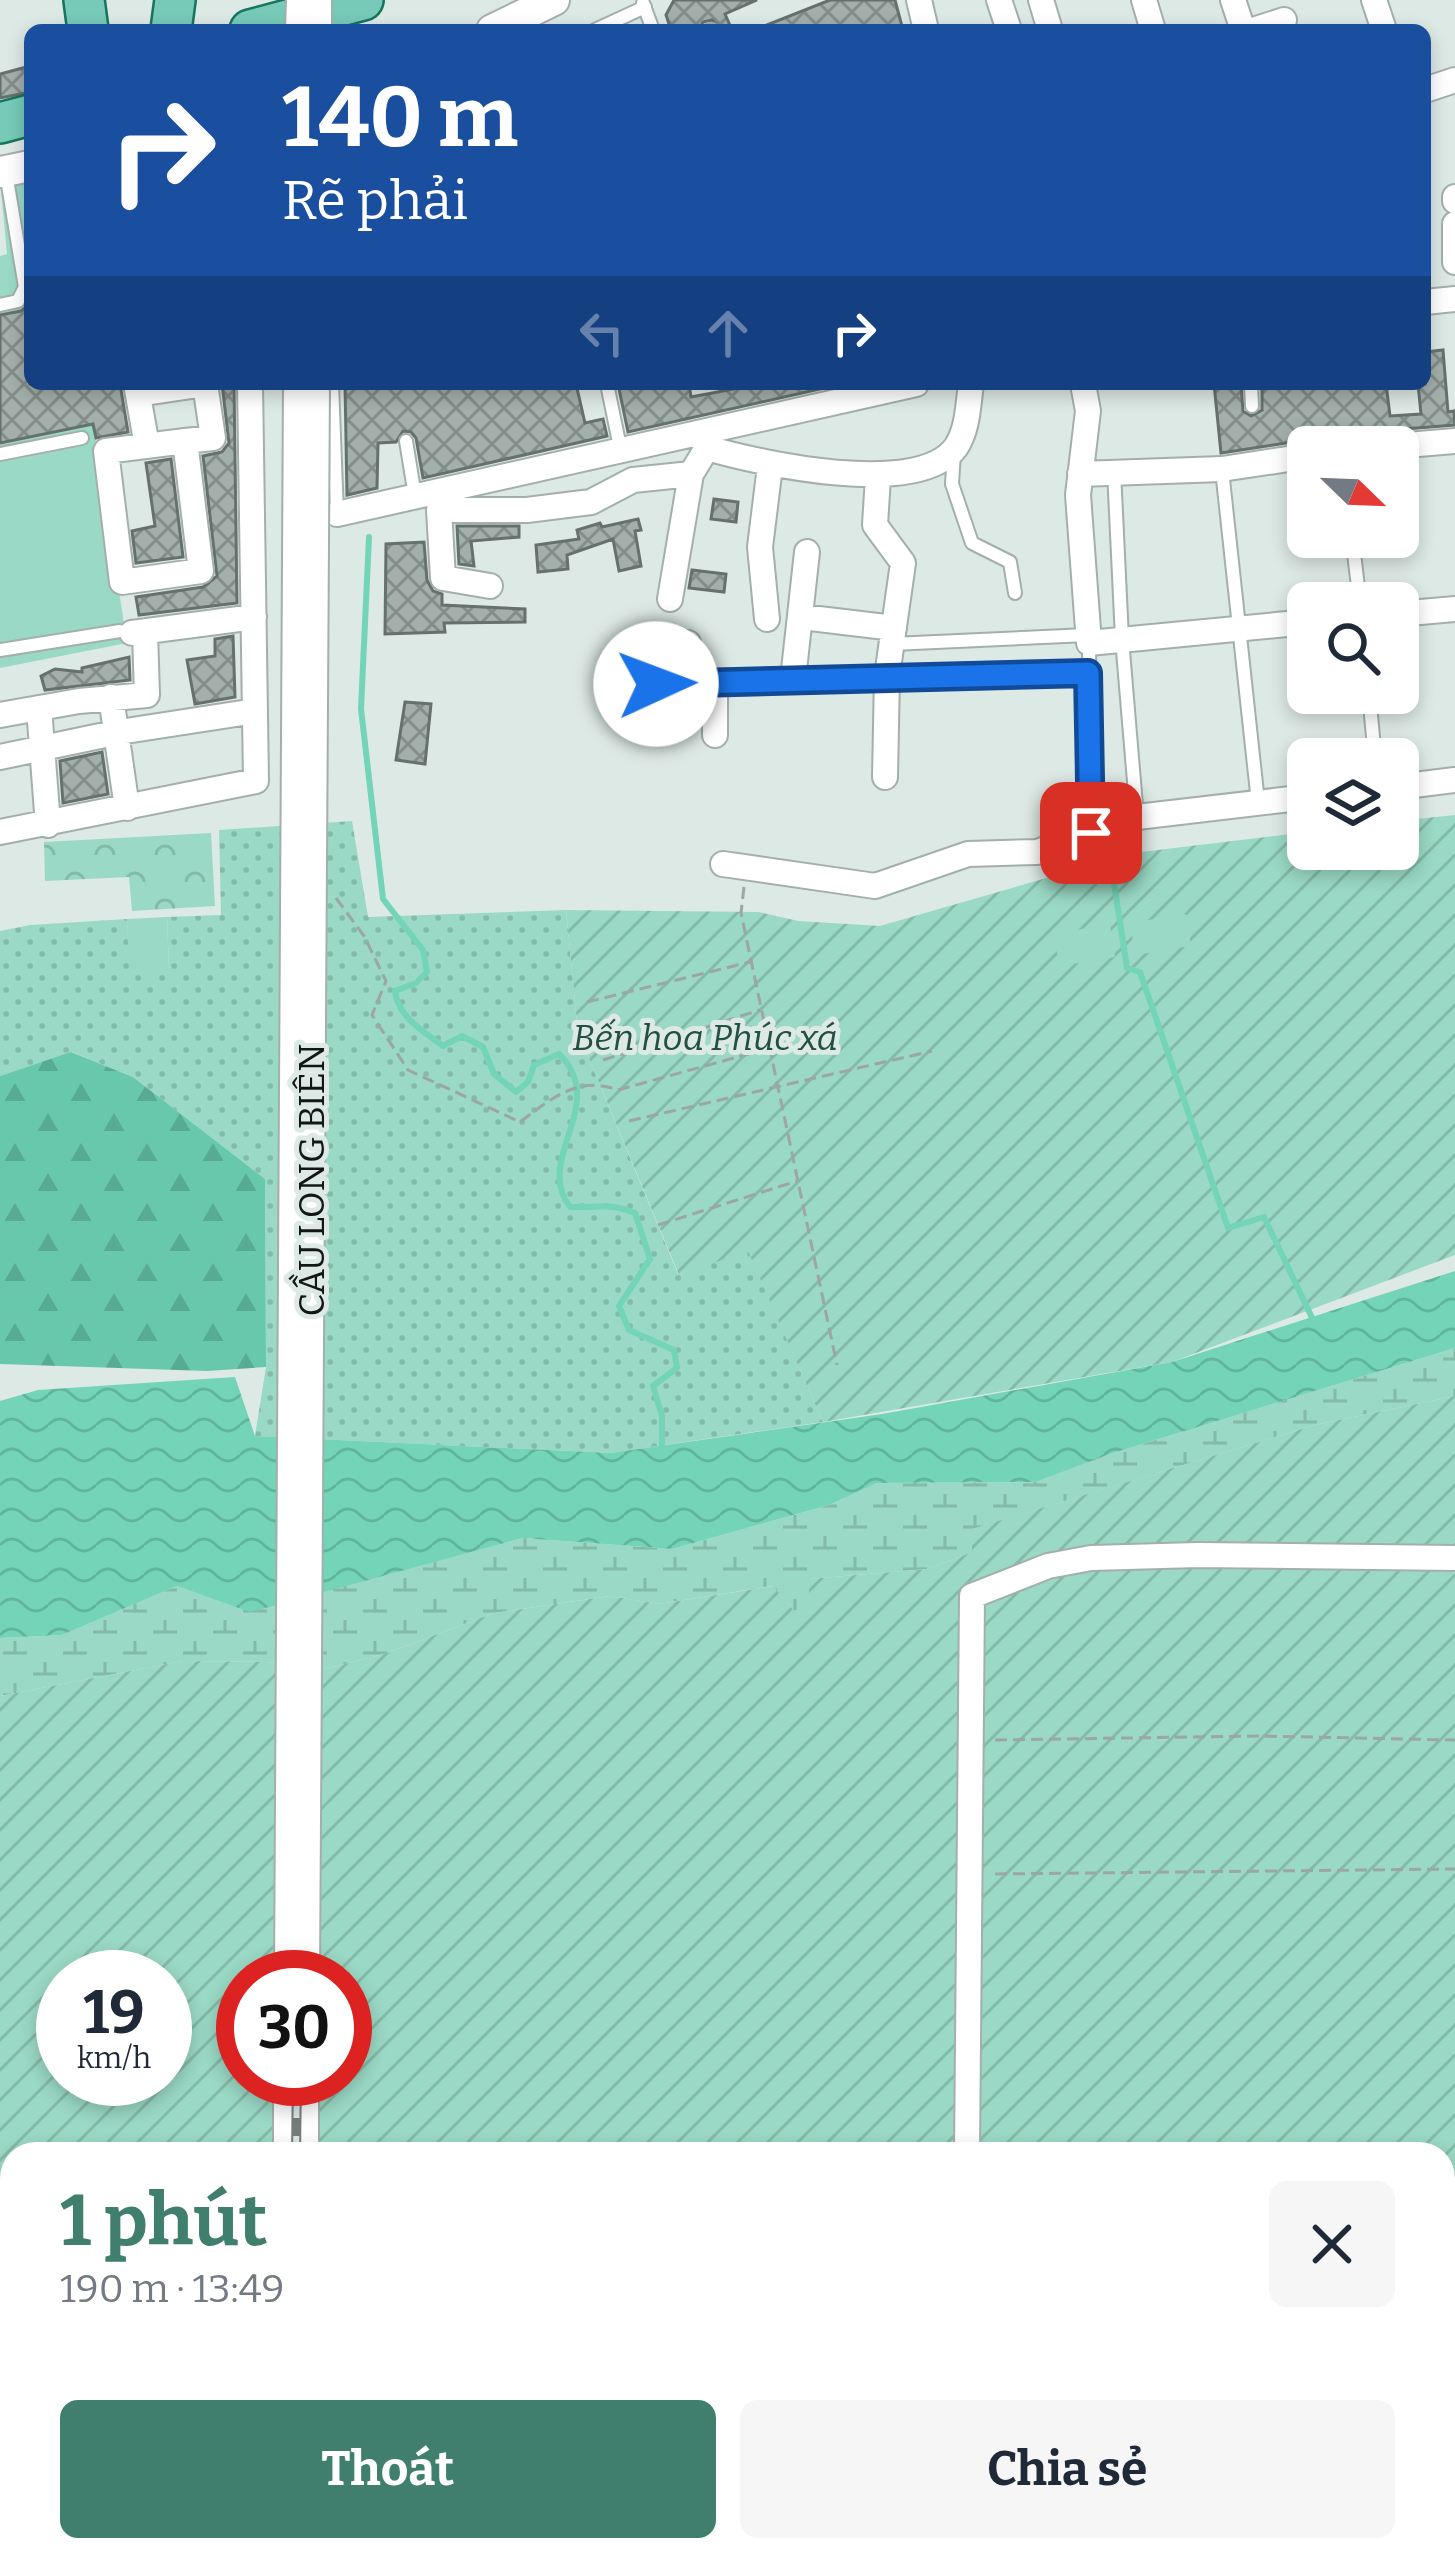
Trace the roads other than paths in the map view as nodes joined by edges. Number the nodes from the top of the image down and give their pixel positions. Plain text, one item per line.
1 (363, 0) edge
2 (554, 0) edge
3 (643, 3) edge
4 (273, 24) edge
5 (504, 24) edge
6 (606, 24) edge
7 (12, 170) edge
8 (1455, 224) edge
9 (1455, 262) edge
10 (24, 278) edge
11 (24, 289) edge
12 (0, 305) edge
13 (137, 390) edge
14 (207, 390) edge
15 (250, 390) edge
16 (296, 390) edge
17 (317, 390) edge
18 (332, 390) edge
19 (608, 390) edge
20 (890, 390) edge
21 (969, 390) edge
22 (1084, 390) edge
23 (1251, 390) edge
24 (1252, 406) dead end
25 (82, 438) dead end
26 (185, 441) junction
27 (406, 441) dead end
28 (1455, 441) edge
29 (1419, 444) edge
30 (147, 446) junction
31 (954, 451) junction
32 (621, 452) junction
33 (0, 454) edge
34 (1287, 459) edge
35 (770, 466) junction
36 (1222, 469) junction
37 (1114, 471) junction
38 (691, 474) junction
39 (1080, 474) junction
40 (878, 477) junction
41 (415, 497) junction
42 (337, 514) joint
43 (807, 553) dead end
44 (490, 586) dead end
45 (1015, 593) dead end
46 (670, 599) dead end
47 (1455, 609) edge
48 (1419, 612) edge
49 (254, 617) junction
50 (802, 617) junction
51 (767, 619) dead end
52 (1287, 624) edge
53 (1239, 629) junction
54 (131, 632) junction
55 (893, 636) junction
56 (1089, 639) junction
57 (1122, 639) junction
58 (688, 643) dead end
59 (0, 650) edge
60 (1088, 673) junction
61 (887, 676) junction
62 (793, 680) junction
63 (715, 682) junction
64 (685, 683) junction
65 (627, 685) dead end
66 (111, 697) junction
67 (39, 708) junction
68 (255, 711) junction
69 (0, 715) edge
70 (119, 732) junction
71 (715, 735) dead end
72 (42, 748) junction
73 (0, 757) edge
74 (885, 778) dead end
75 (1455, 780) edge
76 (1419, 784) edge
77 (1287, 800) edge
78 (1258, 803) junction
79 (128, 808) junction
80 (1137, 817) junction
81 (48, 825) junction
82 (0, 832) edge
83 (1091, 833) junction
84 (734, 866) road end
85 (1455, 1558) edge
86 (287, 1950) edge
87 (307, 1950) edge
88 (286, 2106) edge
89 (306, 2106) edge
90 (286, 2142) edge
91 (306, 2142) edge
92 (968, 2142) edge

1 - 4 main road
2 - 5 street
3 - 6 lane
7 - 10 lane
8 - 9 street
11 - 12 lane
13 - 30 street
14 - 26 street
15 - 49 street
16 - 86 street, CẦU LONG BIÊN, bridge
17 - 87 street, CẦU LONG BIÊN, bridge
18 - 42 lane
19 - 32 lane
20 - 32 street
21 - 31 street
22 - 39 street
23 - 24 lane
25 - 33 lane
26 - 30 street
26 - 30 street
27 - 41 lane
28 - 29 street
31 - 40 street
31 - 45 lane
32 - 41 street
34 - 36 street
35 - 38 street
35 - 40 street
35 - 51 street
36 - 37 street
36 - 53 lane
37 - 39 street
37 - 57 lane
38 - 44 street
38 - 46 street
39 - 56 street
40 - 55 street
41 - 42 street
43 - 50 street
47 - 48 street
49 - 54 street
49 - 68 street
50 - 55 street
50 - 62 street
52 - 53 street
53 - 57 street
53 - 78 lane
54 - 59 lane
54 - 66 street
55 - 56 lane
55 - 61 street
56 - 57 street
56 - 60 lane
57 - 80 lane
58 - 64 street
60 - 61 street
60 - 83 lane
61 - 62 street
61 - 74 street
62 - 63 street
63 - 64 street
63 - 71 street
64 - 65 street
66 - 67 street
66 - 70 street
67 - 69 street
67 - 72 street
68 - 70 street
68 - 79 street
70 - 72 street
70 - 79 street
72 - 73 street
72 - 81 street
75 - 76 street
77 - 78 street
78 - 80 street
79 - 81 street
80 - 83 street
81 - 82 street
83 - 84 street
85 - 92 street
88 - 90 street
89 - 91 street

